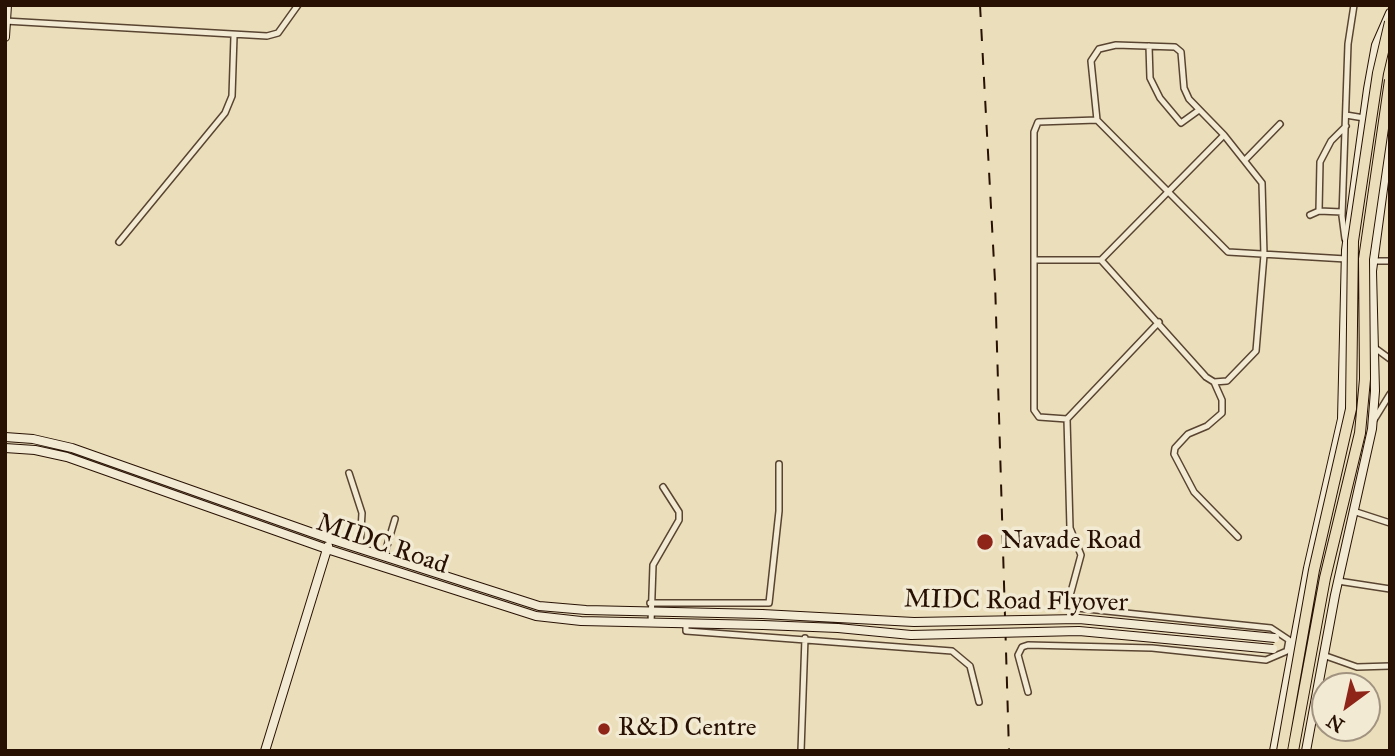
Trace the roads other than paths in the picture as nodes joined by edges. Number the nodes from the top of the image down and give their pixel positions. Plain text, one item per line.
1 (7, 5) edge
2 (298, 5) edge
3 (1354, 5) edge
4 (1390, 13) edge
5 (6, 21) edge
6 (1390, 22) edge
7 (234, 36) junction
8 (5, 37) edge
9 (1149, 46) junction
10 (1390, 80) edge
11 (1199, 110) junction
12 (1346, 115) junction
13 (1364, 118) junction
14 (1097, 120) junction
15 (1280, 124) dead end
16 (1346, 126) junction
17 (1224, 135) junction
18 (1390, 137) edge
19 (1245, 160) junction
20 (1167, 191) junction
21 (1319, 211) junction
22 (1342, 212) junction
23 (1310, 215) dead end
24 (119, 242) dead end
25 (1346, 246) junction
26 (1264, 254) junction
27 (1345, 259) junction
28 (1034, 260) junction
29 (1101, 260) junction
30 (1374, 261) junction
31 (1390, 261) edge
32 (1159, 322) junction
33 (1375, 348) junction
34 (1390, 359) edge
35 (1214, 382) junction
36 (1389, 399) edge
37 (1067, 419) junction
38 (1372, 423) junction
39 (5, 437) edge
40 (5, 448) edge
41 (779, 464) dead end
42 (349, 472) dead end
43 (663, 487) dead end
44 (1353, 511) junction
45 (395, 519) dead end
46 (1390, 523) edge
47 (1238, 537) dead end
48 (330, 539) junction
49 (360, 548) junction
50 (327, 549) junction
51 (384, 556) junction
52 (1338, 581) junction
53 (1390, 589) edge
54 (650, 607) junction
55 (759, 614) junction
56 (651, 623) junction
57 (685, 624) junction
58 (760, 625) junction
59 (805, 638) junction
60 (1291, 641) junction
61 (1289, 652) junction
62 (1323, 655) junction
63 (1390, 666) edge
64 (1028, 692) dead end
65 (979, 702) dead end
66 (265, 751) edge
67 (801, 751) edge
68 (1274, 751) edge
69 (1282, 751) edge
70 (1293, 751) edge
71 (1306, 751) edge

1 - 5 main road
2 - 7 street
3 - 12 street
4 - 13 main road
5 - 7 street
5 - 8 main road
6 - 69 highway, bridge
7 - 24 street
9 - 11 street
9 - 11 street
9 - 14 street
10 - 70 highway, bridge
11 - 17 street
12 - 13 street
12 - 16 street
13 - 25 main road
14 - 20 street
14 - 28 street
15 - 19 street
16 - 21 street
16 - 22 street
17 - 19 street
17 - 20 street
18 - 30 main road
19 - 26 street
20 - 26 street
20 - 29 street
21 - 22 street
21 - 23 street
22 - 25 street
25 - 27 main road
26 - 27 street
26 - 35 street
27 - 30 street
27 - 60 main road
28 - 29 street
28 - 37 street
29 - 32 street
30 - 31 street
30 - 33 main road
32 - 35 street
32 - 37 street
33 - 34 street
33 - 38 main road
35 - 47 street
36 - 38 street
37 - 60 street
38 - 44 main road
39 - 48 main road, MIDC Road
40 - 50 main road, MIDC Road
41 - 54 street
42 - 49 street
43 - 54 street
44 - 46 street
44 - 52 main road
45 - 51 street
48 - 49 main road, MIDC Road
48 - 50 main road
49 - 51 main road, MIDC Road
50 - 56 main road, MIDC Road
50 - 66 main road
51 - 54 main road, MIDC Road
52 - 53 street
52 - 62 main road
54 - 55 main road, MIDC Road
54 - 56 street
55 - 58 main road
55 - 60 main road, MIDC Road Flyover, bridge
56 - 57 main road, MIDC Road
57 - 58 main road, MIDC Road
57 - 59 street
58 - 61 main road, MIDC Road Flyover, bridge
59 - 65 street
59 - 67 street
60 - 61 main road
60 - 62 main road, MIDC Road Flyover
61 - 62 main road, MIDC Road Flyover
61 - 64 street
61 - 68 main road
62 - 63 street
62 - 71 main road

